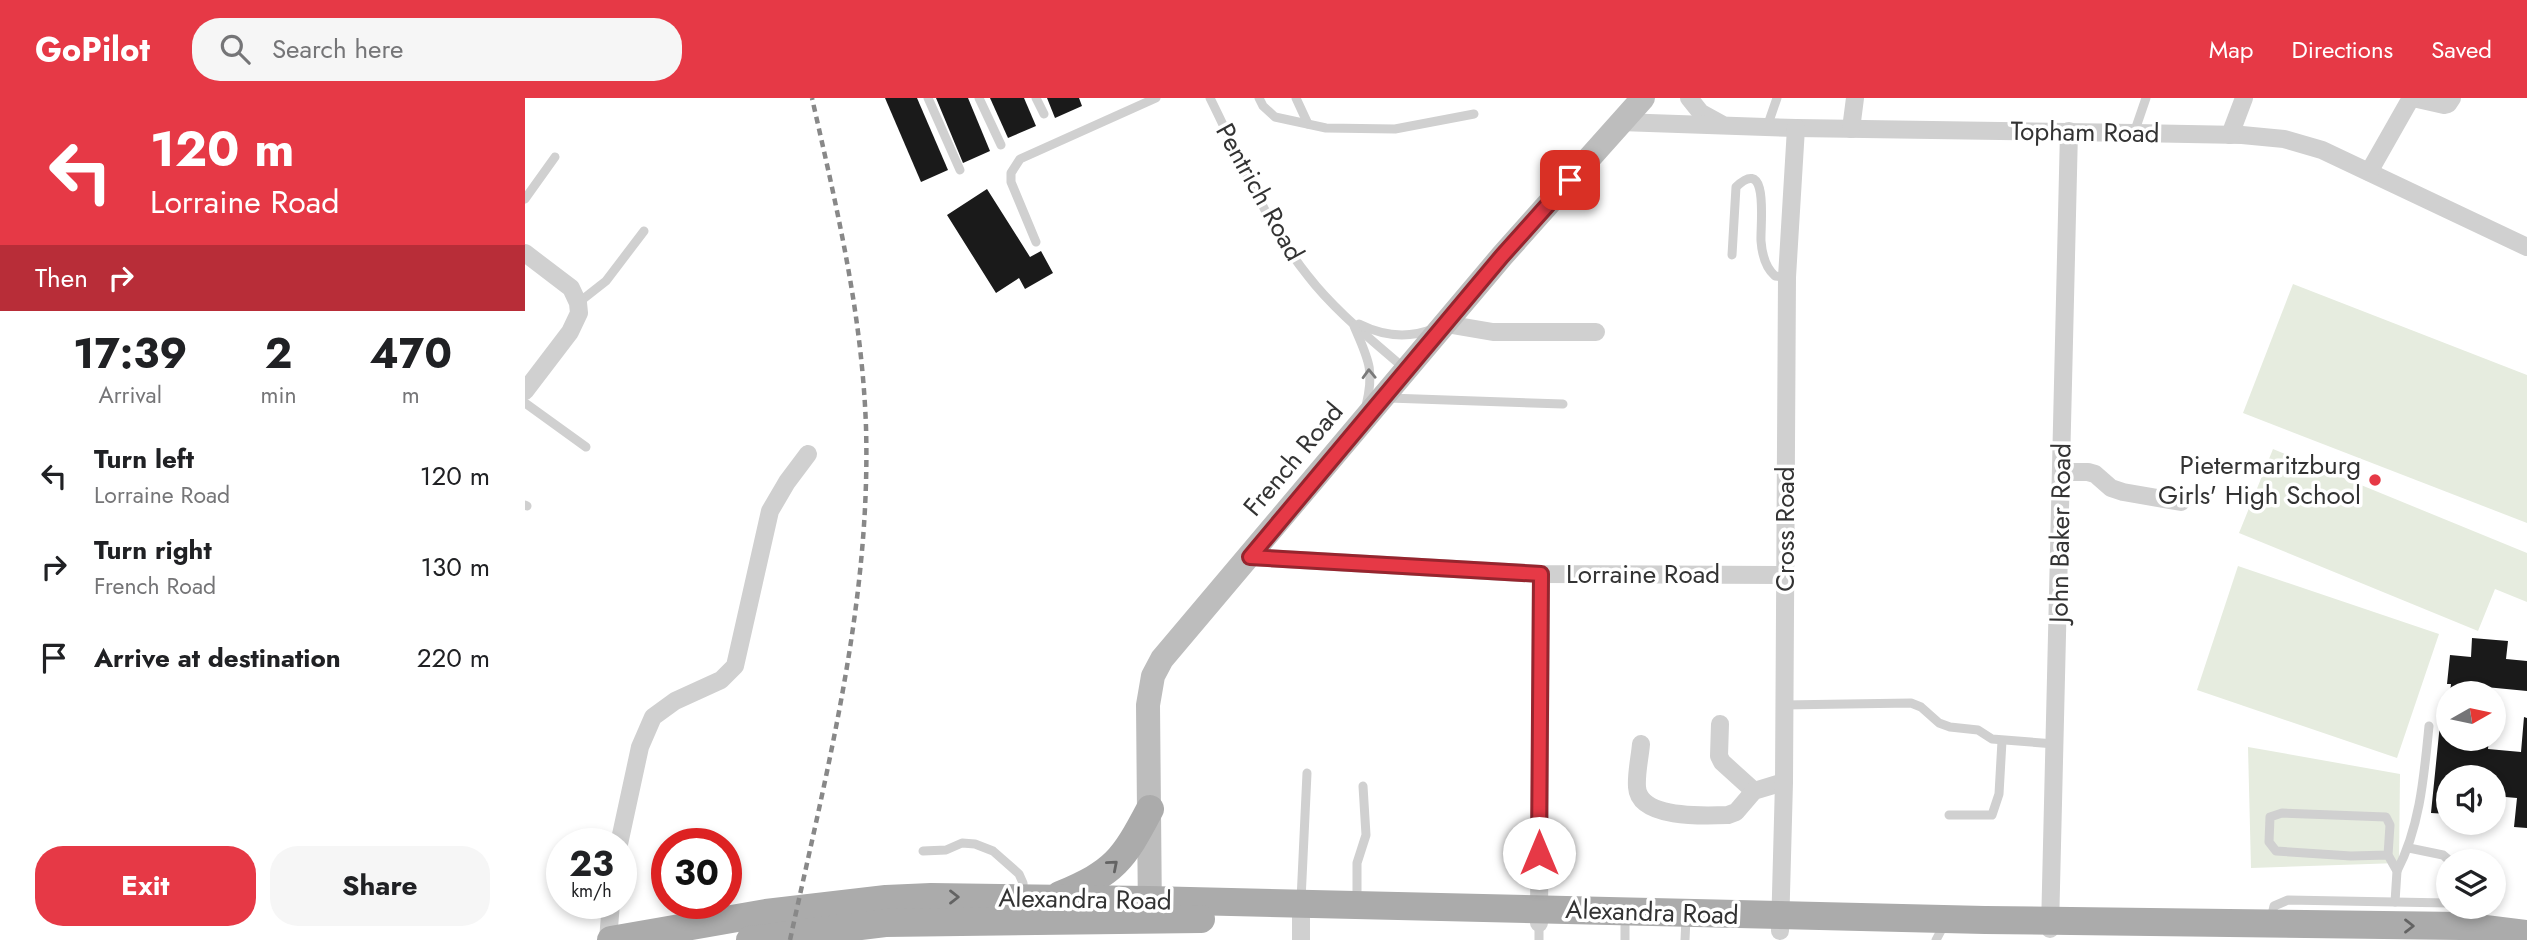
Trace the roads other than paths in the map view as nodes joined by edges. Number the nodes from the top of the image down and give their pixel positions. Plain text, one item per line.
1 (928, 98) edge
2 (979, 98) edge
3 (1036, 98) edge
4 (1156, 98) edge
5 (1210, 98) edge
6 (1259, 98) edge
7 (1296, 98) edge
8 (1643, 98) edge
9 (1689, 98) edge
10 (1777, 98) edge
11 (1855, 98) edge
12 (2146, 98) edge
13 (2244, 98) edge
14 (2412, 98) edge
15 (2452, 98) edge
16 (1044, 114) dead end
17 (1474, 114) dead end
18 (1620, 122) junction
19 (1308, 124) junction
20 (1723, 126) junction
21 (1767, 127) junction
22 (1796, 128) junction
23 (1851, 129) junction
24 (2069, 131) junction
25 (2134, 132) junction
26 (2231, 135) junction
27 (1001, 145) dead end
28 (555, 157) dead end
29 (960, 170) dead end
30 (2369, 172) junction
31 (525, 200) edge
32 (643, 231) dead end
33 (1035, 242) dead end
34 (2527, 247) edge
35 (525, 253) edge
36 (1732, 255) dead end
37 (1787, 277) junction
38 (578, 303) junction
39 (1350, 321) junction
40 (1446, 324) junction
41 (1596, 332) dead end
42 (1406, 370) junction
43 (525, 391) edge
44 (1384, 397) junction
45 (525, 403) edge
46 (1563, 404) dead end
47 (1359, 428) junction
48 (586, 447) dead end
49 (808, 454) dead end
50 (2061, 471) junction
51 (2182, 502) dead end
52 (1250, 557) junction
53 (1541, 574) junction
54 (1785, 575) junction
55 (1783, 705) junction
56 (1720, 723) dead end
57 (2429, 726) dead end
58 (2001, 741) junction
59 (1641, 744) dead end
60 (2055, 744) junction
61 (1307, 773) dead end
62 (1784, 782) junction
63 (1363, 786) dead end
64 (1754, 791) junction
65 (1150, 809) junction
66 (1949, 815) dead end
67 (623, 828) edge
68 (2409, 848) junction
69 (923, 851) dead end
70 (2436, 854) edge
71 (2388, 855) junction
72 (2397, 871) junction
73 (1024, 897) junction
74 (1054, 898) junction
75 (2395, 902) junction
76 (1357, 904) junction
77 (1149, 910) junction
78 (610, 919) edge
79 (885, 920) edge
80 (960, 921) junction
81 (1301, 921) edge
82 (1780, 923) junction
83 (2456, 923) edge
84 (1539, 924) edge
85 (1685, 927) edge
86 (2050, 927) junction
87 (762, 930) edge
88 (1941, 930) edge
89 (1625, 933) edge
90 (2267, 933) edge
91 (2527, 934) edge
92 (609, 940) edge
93 (909, 940) edge
94 (2369, 940) edge

1 - 29 lane
2 - 27 lane
3 - 16 lane
4 - 33 lane
5 - 39 lane, Pentrich Road
6 - 19 lane
7 - 19 lane
8 - 18 street, French Road
9 - 20 street
10 - 21 lane
11 - 23 street
12 - 25 lane
13 - 26 street
14 - 15 street
14 - 30 street
17 - 19 lane
18 - 20 street, Topham Road
18 - 40 street, French Road
20 - 21 street, Topham Road
21 - 22 street, Topham Road
22 - 23 street, Topham Road
22 - 37 street, Cross Road
23 - 24 street, Topham Road
24 - 25 street, Topham Road
24 - 50 street, John Baker Road
25 - 26 street, Topham Road
26 - 30 street, Topham Road
28 - 31 lane
30 - 34 street, Topham Road
32 - 38 lane
35 - 38 street
36 - 37 lane
37 - 54 street, Cross Road
38 - 43 street
39 - 40 lane
39 - 42 lane, Pentrich Road
47 -> 39 lane
40 - 41 street
40 - 42 street, French Road
42 - 44 street, French Road
44 - 46 lane
44 - 47 street, French Road
45 - 48 lane
47 - 52 street, French Road
49 - 67 street
50 - 51 street
50 - 60 street, John Baker Road
52 - 53 street, Lorraine Road
52 - 65 street, French Road
53 - 54 street, Lorraine Road
53 - 84 street
54 - 55 street, Cross Road
55 - 58 lane
55 - 62 street, Cross Road
56 - 64 street
57 - 68 lane
58 - 60 lane
58 - 66 lane
59 - 64 street
60 - 86 street, John Baker Road
61 - 81 lane
62 - 64 street
62 - 82 street, Cross Road
63 - 76 lane
74 -> 65 main road
65 - 77 street, French Road
68 - 70 lane
68 - 72 lane
69 - 73 lane
71 - 71 lane
71 - 72 lane
72 - 75 lane
73 - 74 main road, Alexandra Road
79 -> 73 main road, Alexandra Road
74 - 77 main road, Alexandra Road
75 - 83 lane
75 - 90 lane
76 - 81 main road, Alexandra Road
76 - 84 main road, Alexandra Road
77 - 80 main road, Alexandra Road
77 - 81 main road, Alexandra Road
78 - 92 street
79 - 80 main road, Alexandra Road
79 - 87 main road, Alexandra Road
80 - 93 main road
81 - 84 main road, Alexandra Road
82 - 85 main road, Alexandra Road
82 - 88 main road, Alexandra Road
90 -> 83 main road, Alexandra Road
83 - 91 main road, Alexandra Road
84 - 85 main road, Alexandra Road
84 - 89 main road, Alexandra Road
85 - 89 main road, Alexandra Road
86 - 88 main road, Alexandra Road
86 - 90 main road, Alexandra Road
87 - 92 main road, Alexandra Road
90 - 94 main road, Alexandra Road

